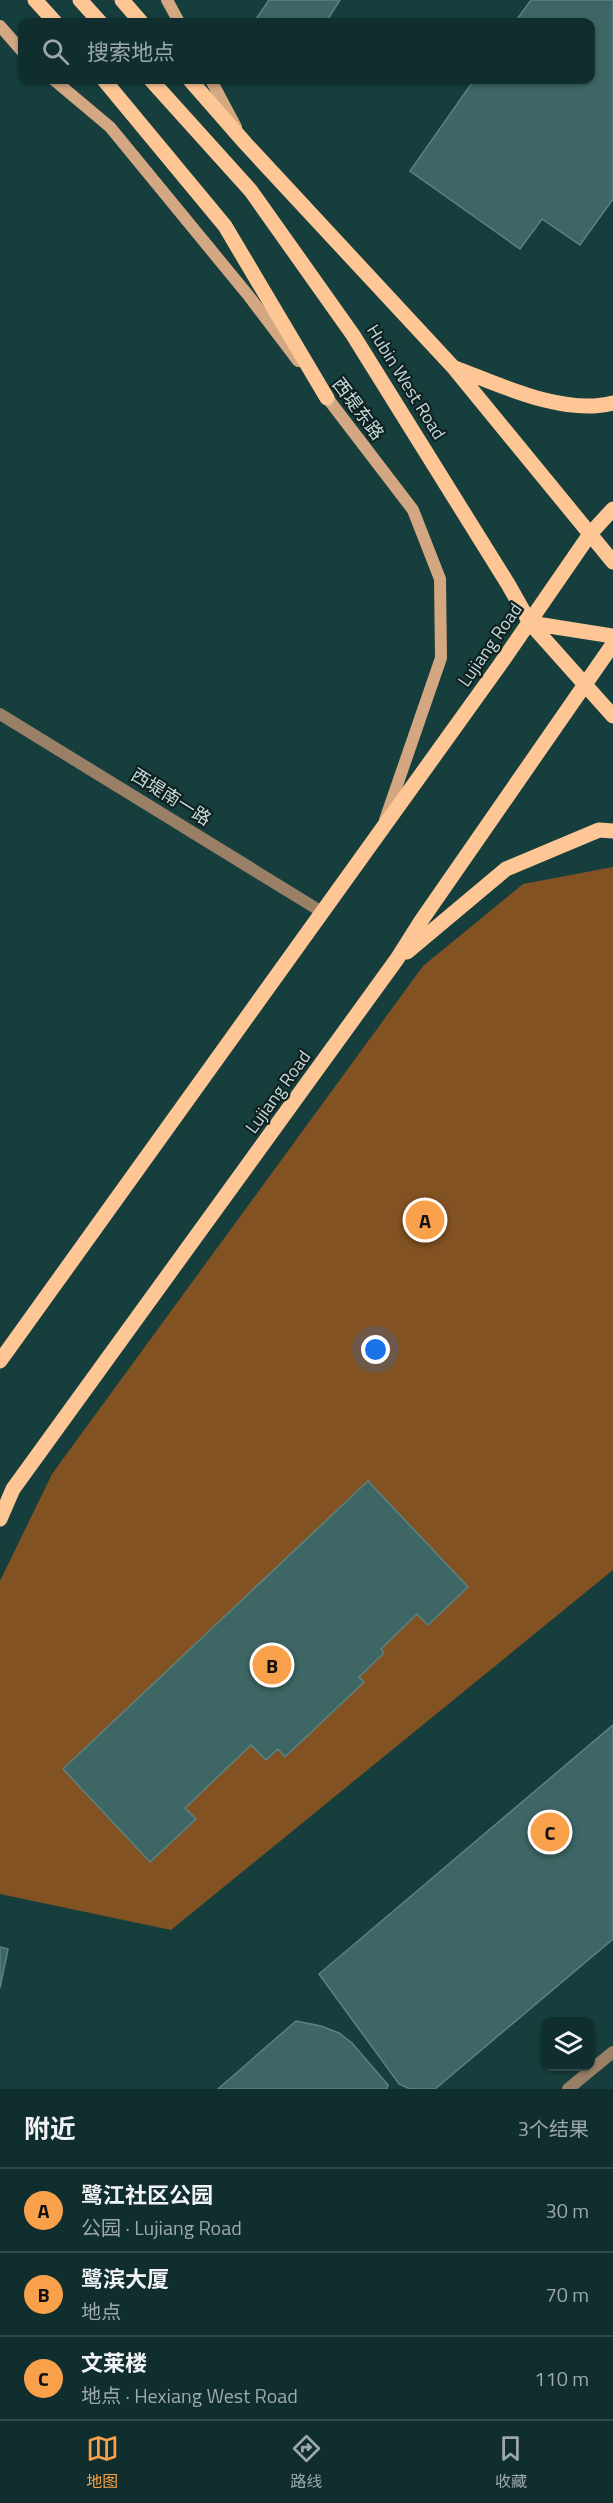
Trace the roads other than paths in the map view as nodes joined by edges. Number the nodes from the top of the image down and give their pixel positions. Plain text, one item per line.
1 (35, 0) edge
2 (80, 0) edge
3 (122, 0) edge
4 (167, 0) edge
5 (51, 18) edge
6 (96, 18) edge
7 (138, 18) edge
8 (178, 18) edge
9 (0, 26) edge
10 (18, 46) edge
11 (59, 84) edge
12 (108, 84) edge
13 (155, 84) edge
14 (194, 84) edge
15 (213, 84) edge
16 (246, 144) junction
17 (454, 368) junction
18 (327, 398) junction
19 (613, 403) edge
20 (613, 509) edge
21 (590, 534) junction
22 (613, 562) edge
23 (530, 623) junction
24 (613, 636) edge
25 (613, 644) edge
26 (585, 685) junction
27 (0, 714) edge
28 (613, 716) edge
29 (381, 830) junction
30 (613, 831) edge
31 (322, 912) junction
32 (398, 959) junction
33 (0, 1360) edge
34 (0, 1519) edge
35 (613, 2052) edge
36 (568, 2089) edge

1 - 5 main road
2 - 6 main road
3 - 7 main road
4 - 8 main road
9 - 10 main road
11 - 18 main road, 西堤东路
12 - 18 main road
13 - 23 main road, Hubin West Road
14 - 16 main road, Hubin West Road
15 - 16 main road
16 - 17 main road, Hubin West Road
17 - 19 main road
17 - 21 main road, Hubin West Road
18 - 29 main road, 西堤东路
20 - 21 main road, Lujiang Road
21 - 22 main road, Hubin West Road
21 - 23 main road, Lujiang Road
23 - 24 main road
23 - 26 main road, Hubin West Road
23 - 29 main road, Lujiang Road
25 - 26 main road, Lujiang Road
26 - 28 main road, Hubin West Road
26 - 32 main road, Lujiang Road
27 - 31 street, 西堤南一路
29 - 31 main road, Lujiang Road
30 - 32 main road
31 - 33 main road, Lujiang Road
32 - 34 main road, Lujiang Road
35 - 36 street

